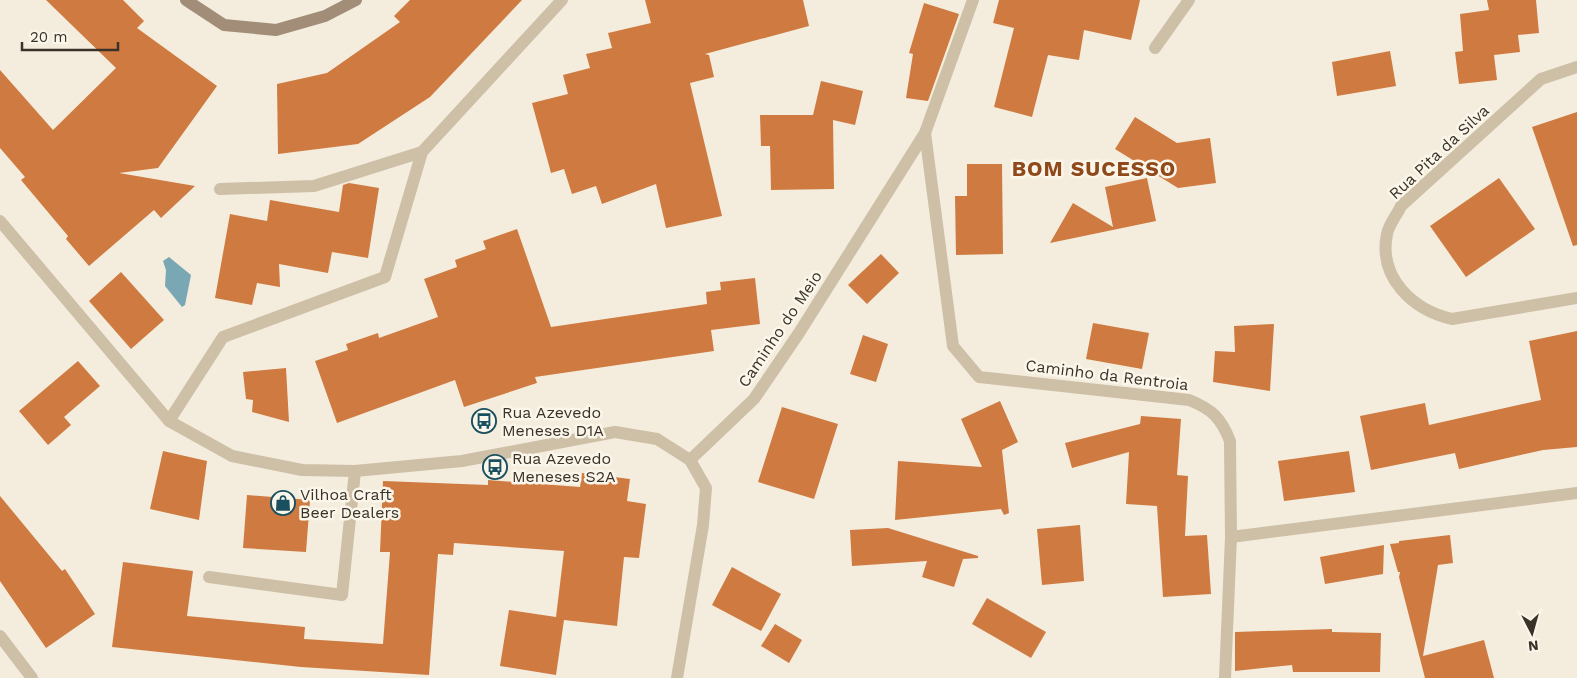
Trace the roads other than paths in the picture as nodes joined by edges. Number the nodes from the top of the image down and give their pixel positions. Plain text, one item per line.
1 (186, 0) edge
2 (356, 0) edge
3 (562, 0) edge
4 (973, 0) edge
5 (1189, 0) edge
6 (1154, 48) dead end
7 (1577, 67) edge
8 (925, 133) junction
9 (422, 152) junction
10 (220, 189) dead end
11 (0, 222) edge
12 (1577, 298) edge
13 (169, 421) junction
14 (690, 460) junction
15 (355, 471) junction
16 (1577, 493) edge
17 (1231, 537) junction
18 (209, 578) dead end
19 (0, 636) edge
20 (32, 678) edge
21 (677, 678) edge
22 (1225, 678) edge

1 - 2 main road
3 - 9 street
4 - 8 street, Caminho do Meio
5 - 6 street
7 - 12 street, Rua Pita da Silva
8 - 14 street, Caminho do Meio
8 - 17 street, Caminho da Rentroia
9 - 10 street
9 - 13 street
11 - 13 street
13 - 15 street
14 - 15 street
14 - 21 street
15 - 18 street
16 - 17 street
17 - 22 street, Caminho da Rentroia
19 - 20 street

